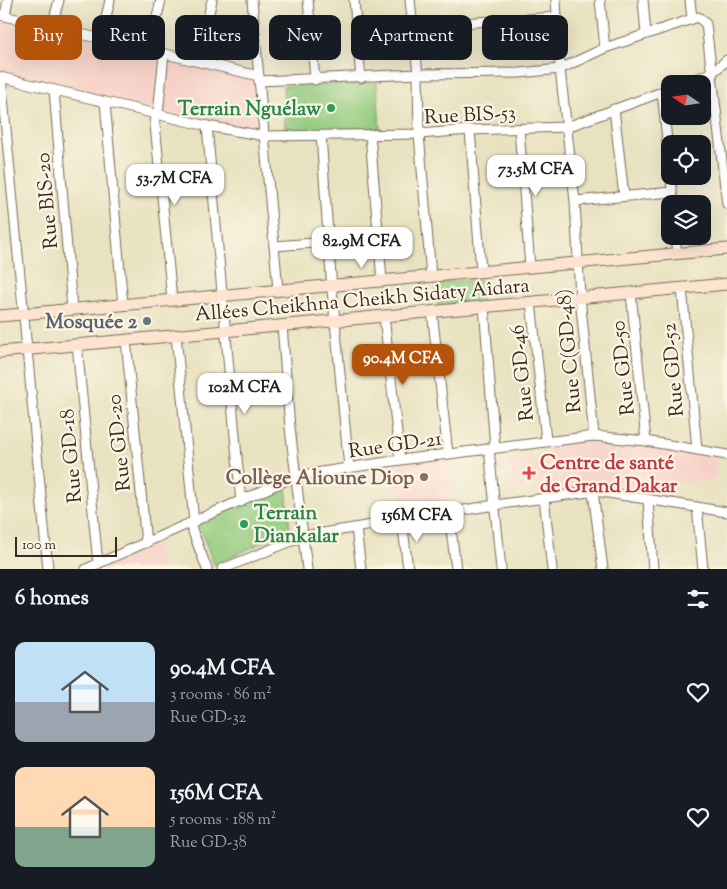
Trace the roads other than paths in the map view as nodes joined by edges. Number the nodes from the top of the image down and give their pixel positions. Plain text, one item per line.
1 (8, 0) edge
2 (59, 0) edge
3 (110, 0) edge
4 (161, 0) edge
5 (212, 0) edge
6 (252, 0) edge
7 (308, 0) edge
8 (354, 0) edge
9 (410, 0) edge
10 (556, 0) edge
11 (600, 0) edge
12 (643, 0) edge
13 (690, 0) edge
14 (55, 15) edge
15 (107, 15) edge
16 (157, 15) edge
17 (412, 15) edge
18 (557, 15) edge
19 (2, 16) edge
20 (692, 18) junction
21 (15, 19) edge
22 (646, 34) junction
23 (605, 48) junction
24 (165, 54) edge
25 (163, 60) edge
26 (417, 60) edge
27 (559, 60) edge
28 (727, 60) edge
29 (198, 61) junction
30 (560, 69) junction
31 (713, 72) junction
32 (418, 74) junction
33 (706, 75) edge
34 (0, 77) edge
35 (361, 78) junction
36 (259, 79) junction
37 (315, 80) junction
38 (54, 90) junction
39 (661, 93) edge
40 (104, 102) junction
41 (614, 109) junction
42 (156, 114) junction
43 (207, 126) junction
44 (567, 127) junction
45 (519, 129) junction
46 (470, 130) junction
47 (370, 134) junction
48 (419, 134) junction
49 (321, 135) junction
50 (265, 136) junction
51 (672, 185) edge
52 (672, 192) junction
53 (672, 195) edge
54 (624, 196) junction
55 (575, 201) junction
56 (727, 204) edge
57 (328, 242) junction
58 (676, 245) edge
59 (274, 246) junction
60 (727, 249) edge
61 (677, 254) junction
62 (579, 265) junction
63 (530, 267) junction
64 (481, 271) junction
65 (431, 276) junction
66 (382, 281) junction
67 (727, 284) edge
68 (332, 288) junction
69 (682, 288) junction
70 (278, 290) junction
71 (631, 293) junction
72 (580, 296) junction
73 (223, 299) junction
74 (172, 300) junction
75 (531, 302) junction
76 (124, 305) junction
77 (484, 306) junction
78 (72, 309) junction
79 (432, 311) junction
80 (0, 316) edge
81 (384, 316) junction
82 (24, 317) junction
83 (335, 318) junction
84 (282, 325) junction
85 (226, 328) junction
86 (176, 335) junction
87 (126, 340) junction
88 (77, 344) junction
89 (27, 347) junction
90 (0, 352) edge
91 (594, 436) junction
92 (546, 440) junction
93 (646, 441) junction
94 (492, 448) junction
95 (697, 450) junction
96 (448, 454) junction
97 (727, 455) edge
98 (400, 460) junction
99 (349, 468) junction
100 (296, 476) junction
101 (593, 492) junction
102 (544, 498) junction
103 (648, 500) junction
104 (241, 502) junction
105 (494, 505) junction
106 (697, 507) junction
107 (727, 512) edge
108 (449, 513) junction
109 (402, 520) junction
110 (192, 523) junction
111 (356, 528) junction
112 (304, 536) junction
113 (146, 543) junction
114 (98, 564) junction
115 (48, 569) edge
116 (86, 569) edge
117 (207, 569) edge
118 (222, 569) edge
119 (307, 569) edge
120 (361, 569) edge
121 (408, 569) edge
122 (456, 569) edge
123 (501, 569) edge
124 (552, 569) edge
125 (603, 569) edge
126 (653, 569) edge
127 (703, 569) edge

1 - 19 street
2 - 14 street
3 - 15 street
4 - 16 street
5 - 29 street
6 - 36 street
7 - 37 street
8 - 35 street
9 - 17 street
10 - 18 street, Rue C(GD-48)
11 - 23 street
12 - 22 street
13 - 20 street
19 - 21 street
20 - 22 street
20 - 31 street
22 - 23 street
23 - 30 street
24 - 29 street
25 - 42 street
26 - 32 street
27 - 30 street, Rue C(GD-48)
28 - 31 street
29 - 36 street
30 - 32 street
30 - 44 street, Rue C(GD-48)
31 - 33 street
31 - 56 street
32 - 35 street
32 - 48 street
34 - 38 street, Rue BIS-53
34 - 82 street
35 - 37 street
36 - 37 street
36 - 50 street
38 - 40 street, Rue BIS-53
38 - 78 street, Rue BIS-20
39 - 41 street, Rue BIS-53
40 - 42 street, Rue BIS-53
40 - 76 street
41 - 44 street, Rue BIS-53
41 - 54 street
42 - 43 street, Rue BIS-53
42 - 74 street
43 - 50 street, Rue BIS-53
43 - 73 street
44 - 45 street, Rue BIS-53
44 - 55 street, Rue C(GD-48)
45 - 46 street, Rue BIS-53
45 - 63 street
46 - 48 street, Rue BIS-53
46 - 64 street
47 - 48 street, Rue BIS-53
47 - 49 street, Rue BIS-53
47 - 66 street
48 - 65 street
49 - 50 street, Rue BIS-53
49 - 57 street
50 - 59 street
51 - 52 street
52 - 53 street
52 - 54 street
54 - 55 street
55 - 62 street, Rue C(GD-48)
57 - 59 street
57 - 68 street
58 - 61 street
59 - 70 street
60 - 61 main road, Allées Cheikhna Cheikh Sidaty Aîdara
61 - 62 main road, Allées Cheikhna Cheikh Sidaty Aîdara
62 - 63 main road, Allées Cheikhna Cheikh Sidaty Aîdara
62 - 72 street, Rue C(GD-48)
63 - 64 main road, Allées Cheikhna Cheikh Sidaty Aîdara
64 - 65 main road, Allées Cheikhna Cheikh Sidaty Aîdara
65 - 66 main road, Allées Cheikhna Cheikh Sidaty Aîdara
66 - 68 main road, Allées Cheikhna Cheikh Sidaty Aîdara
67 - 69 main road, Allées Cheikhna Cheikh Sidaty Aîdara
68 - 70 main road, Allées Cheikhna Cheikh Sidaty Aîdara
68 - 83 street
69 - 71 main road, Allées Cheikhna Cheikh Sidaty Aîdara
69 - 95 street, Rue GD-52
70 - 73 main road, Allées Cheikhna Cheikh Sidaty Aîdara
71 - 72 main road, Allées Cheikhna Cheikh Sidaty Aîdara
71 - 93 street, Rue GD-50
72 - 75 main road, Allées Cheikhna Cheikh Sidaty Aîdara
72 - 91 street, Rue C(GD-48)
73 - 74 main road, Allées Cheikhna Cheikh Sidaty Aîdara
73 - 85 street
74 - 76 main road, Allées Cheikhna Cheikh Sidaty Aîdara
75 - 77 main road, Allées Cheikhna Cheikh Sidaty Aîdara
75 - 92 street, Rue GD-46
76 - 78 main road, Allées Cheikhna Cheikh Sidaty Aîdara
77 - 79 main road, Allées Cheikhna Cheikh Sidaty Aîdara
77 - 94 street
78 - 82 main road, Allées Cheikhna Cheikh Sidaty Aîdara
79 - 81 main road, Allées Cheikhna Cheikh Sidaty Aîdara
79 - 96 street
80 - 82 main road, Allées Cheikhna Cheikh Sidaty Aîdara
81 - 83 main road, Allées Cheikhna Cheikh Sidaty Aîdara
81 - 98 street
82 - 89 street
83 - 84 main road, Allées Cheikhna Cheikh Sidaty Aîdara
83 - 99 street
84 - 85 main road, Allées Cheikhna Cheikh Sidaty Aîdara
84 - 100 street
85 - 86 main road, Allées Cheikhna Cheikh Sidaty Aîdara
85 - 104 street
86 - 87 main road, Allées Cheikhna Cheikh Sidaty Aîdara
86 - 110 street
87 - 88 main road, Allées Cheikhna Cheikh Sidaty Aîdara
87 - 113 street, Rue GD-20
88 - 89 main road, Allées Cheikhna Cheikh Sidaty Aîdara
88 - 114 street, Rue GD-18
89 - 90 main road, Allées Cheikhna Cheikh Sidaty Aîdara
89 - 115 street
91 - 92 street, Rue GD-21
91 - 93 street, Rue GD-21
92 - 94 street, Rue GD-21
93 - 95 street, Rue GD-21
94 - 96 street, Rue GD-21
94 - 105 street
95 - 97 street, Rue GD-21
96 - 98 street, Rue GD-21
98 - 99 street, Rue GD-21
99 - 100 street, Rue GD-21
100 - 104 street, Rue GD-21
100 - 112 street
101 - 102 street
101 - 103 street
101 - 125 street
102 - 105 street
102 - 124 street
103 - 106 street
103 - 126 street
104 - 110 street, Rue GD-21
105 - 108 street
105 - 123 street
106 - 107 street
106 - 127 street
108 - 109 street
108 - 122 street
109 - 111 street
109 - 121 street
110 - 113 street, Rue GD-21
110 - 117 street
111 - 112 street
111 - 120 street
112 - 118 street
112 - 119 street
113 - 114 street, Rue GD-21
114 - 116 street, Rue GD-21

